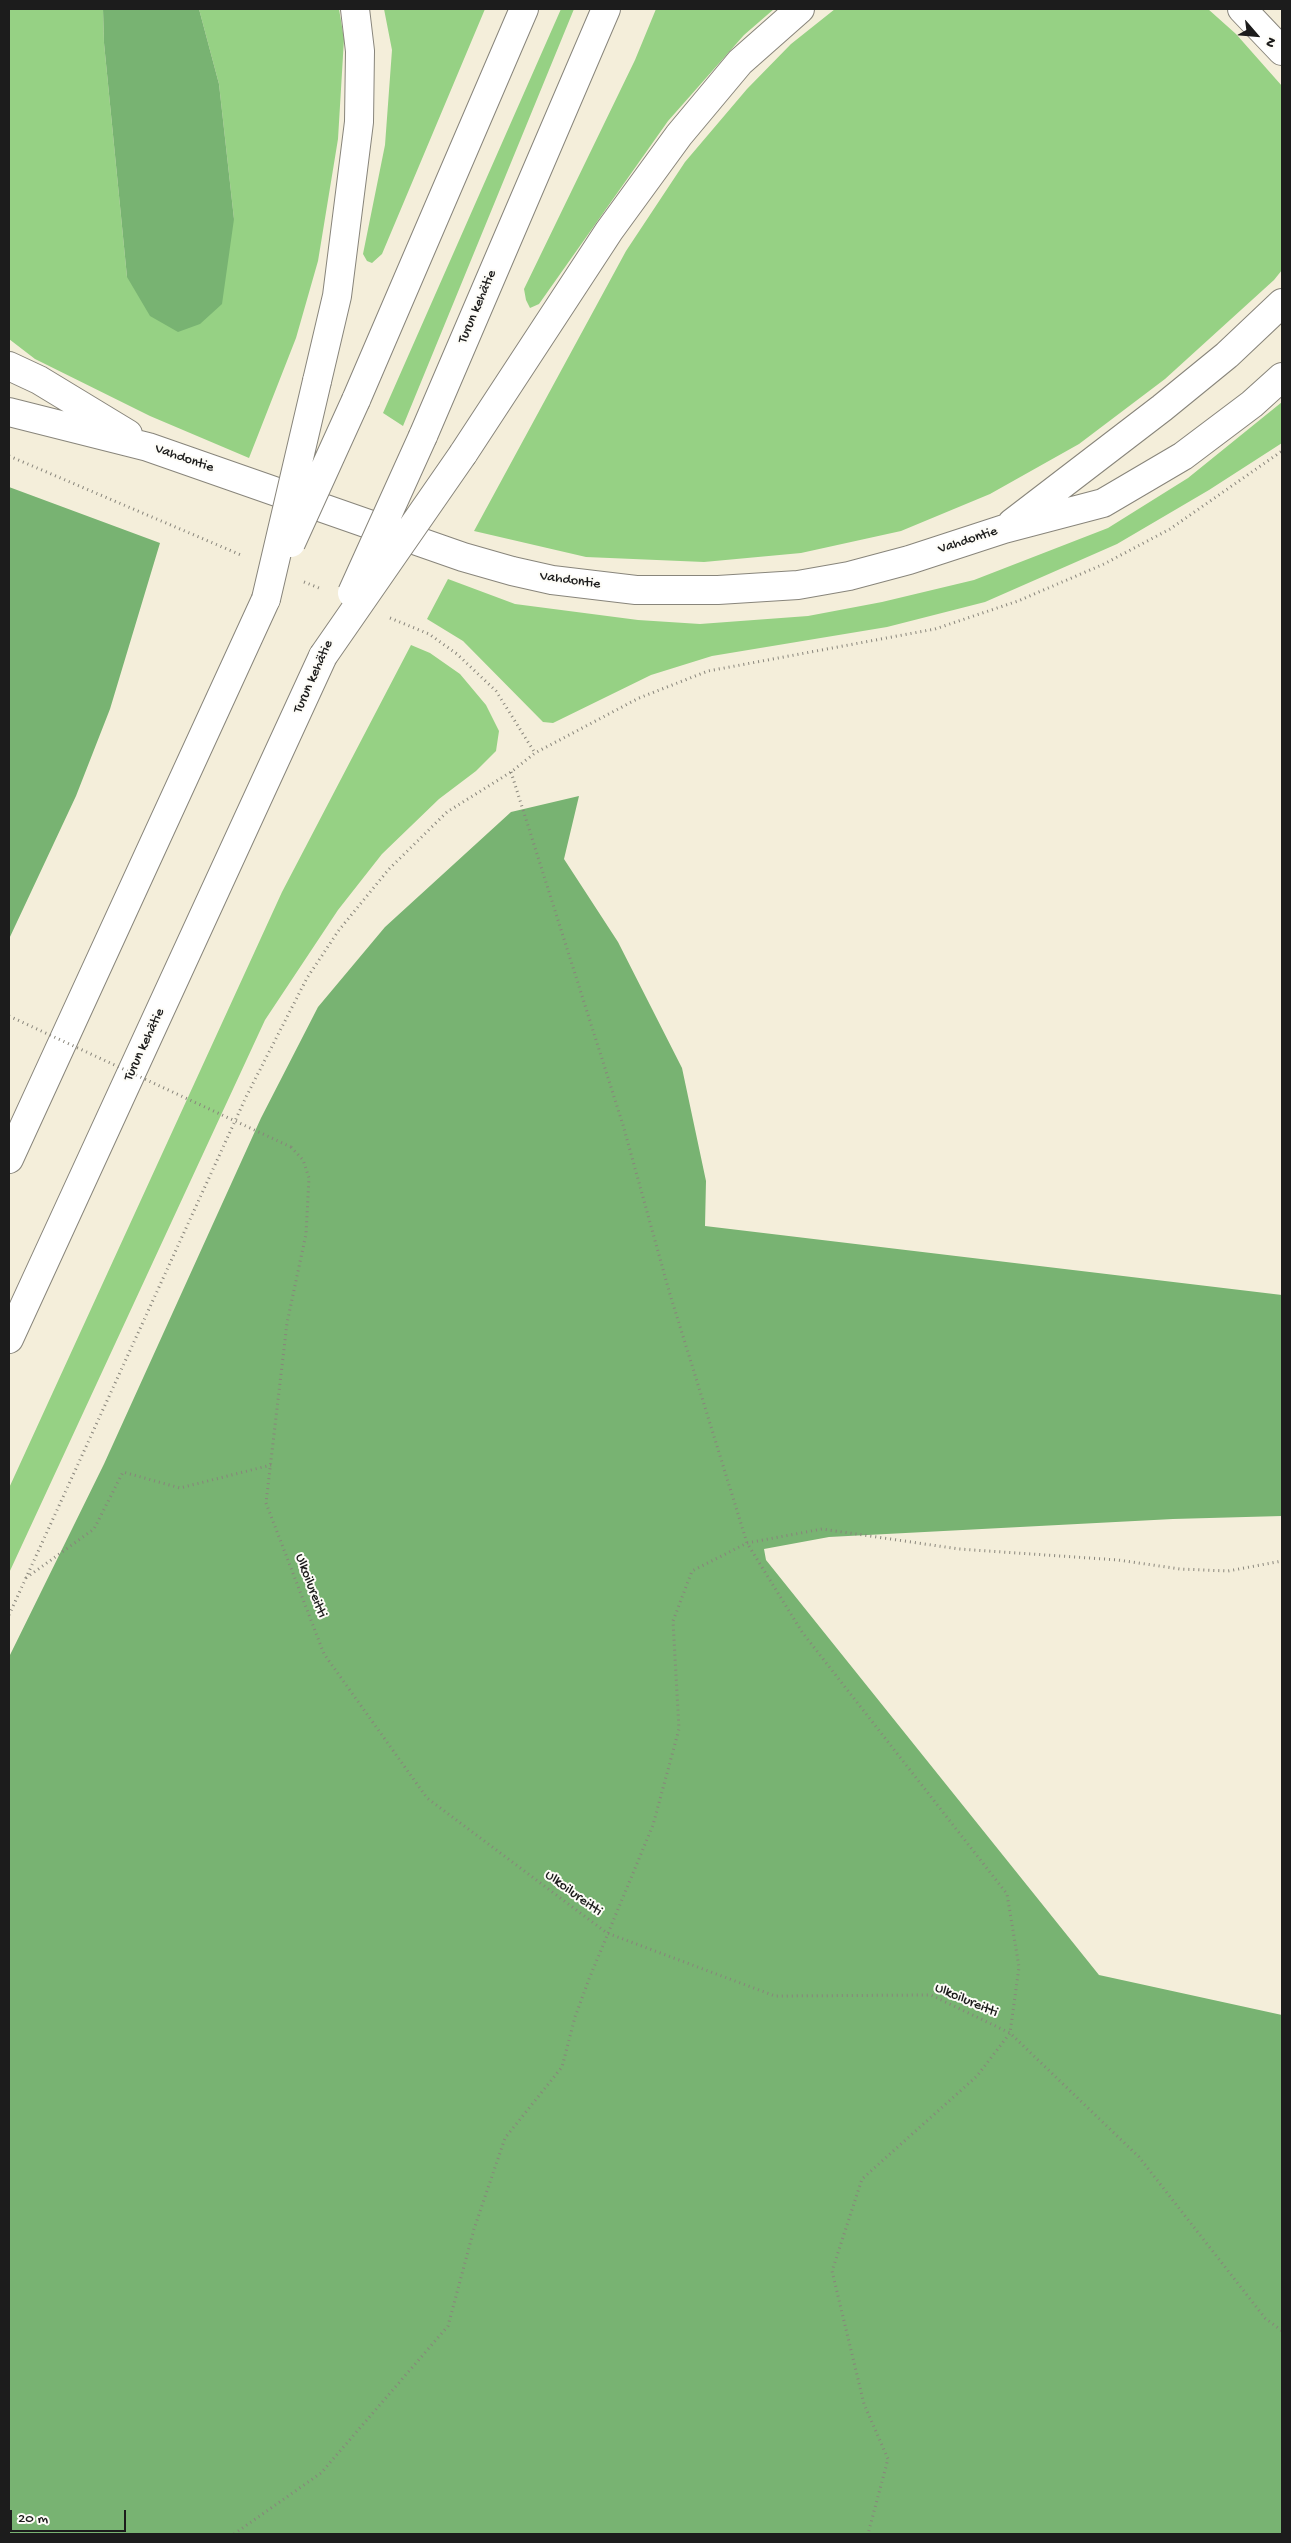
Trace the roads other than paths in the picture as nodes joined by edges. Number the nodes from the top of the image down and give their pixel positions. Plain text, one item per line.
1 (355, 9) edge
2 (524, 9) edge
3 (606, 9) edge
4 (800, 9) edge
5 (1242, 9) edge
6 (1282, 51) edge
7 (1282, 303) edge
8 (9, 366) edge
9 (1282, 377) edge
10 (9, 412) edge
11 (148, 447) junction
12 (1004, 529) junction
13 (266, 599) junction
14 (323, 656) junction
15 (9, 1159) edge
16 (9, 1339) edge

1 - 13 main road, bridge
2 - 13 main road, bridge
3 - 14 main road, Turun kehätie, bridge
4 - 14 main road, bridge
5 - 6 main road
7 - 12 main road, Vahdontie
8 - 11 main road, Vahdontie
9 - 12 main road, Vahdontie
10 - 11 main road, Vahdontie
11 - 12 main road, Vahdontie
13 - 15 main road
14 - 16 main road, Turun kehätie

